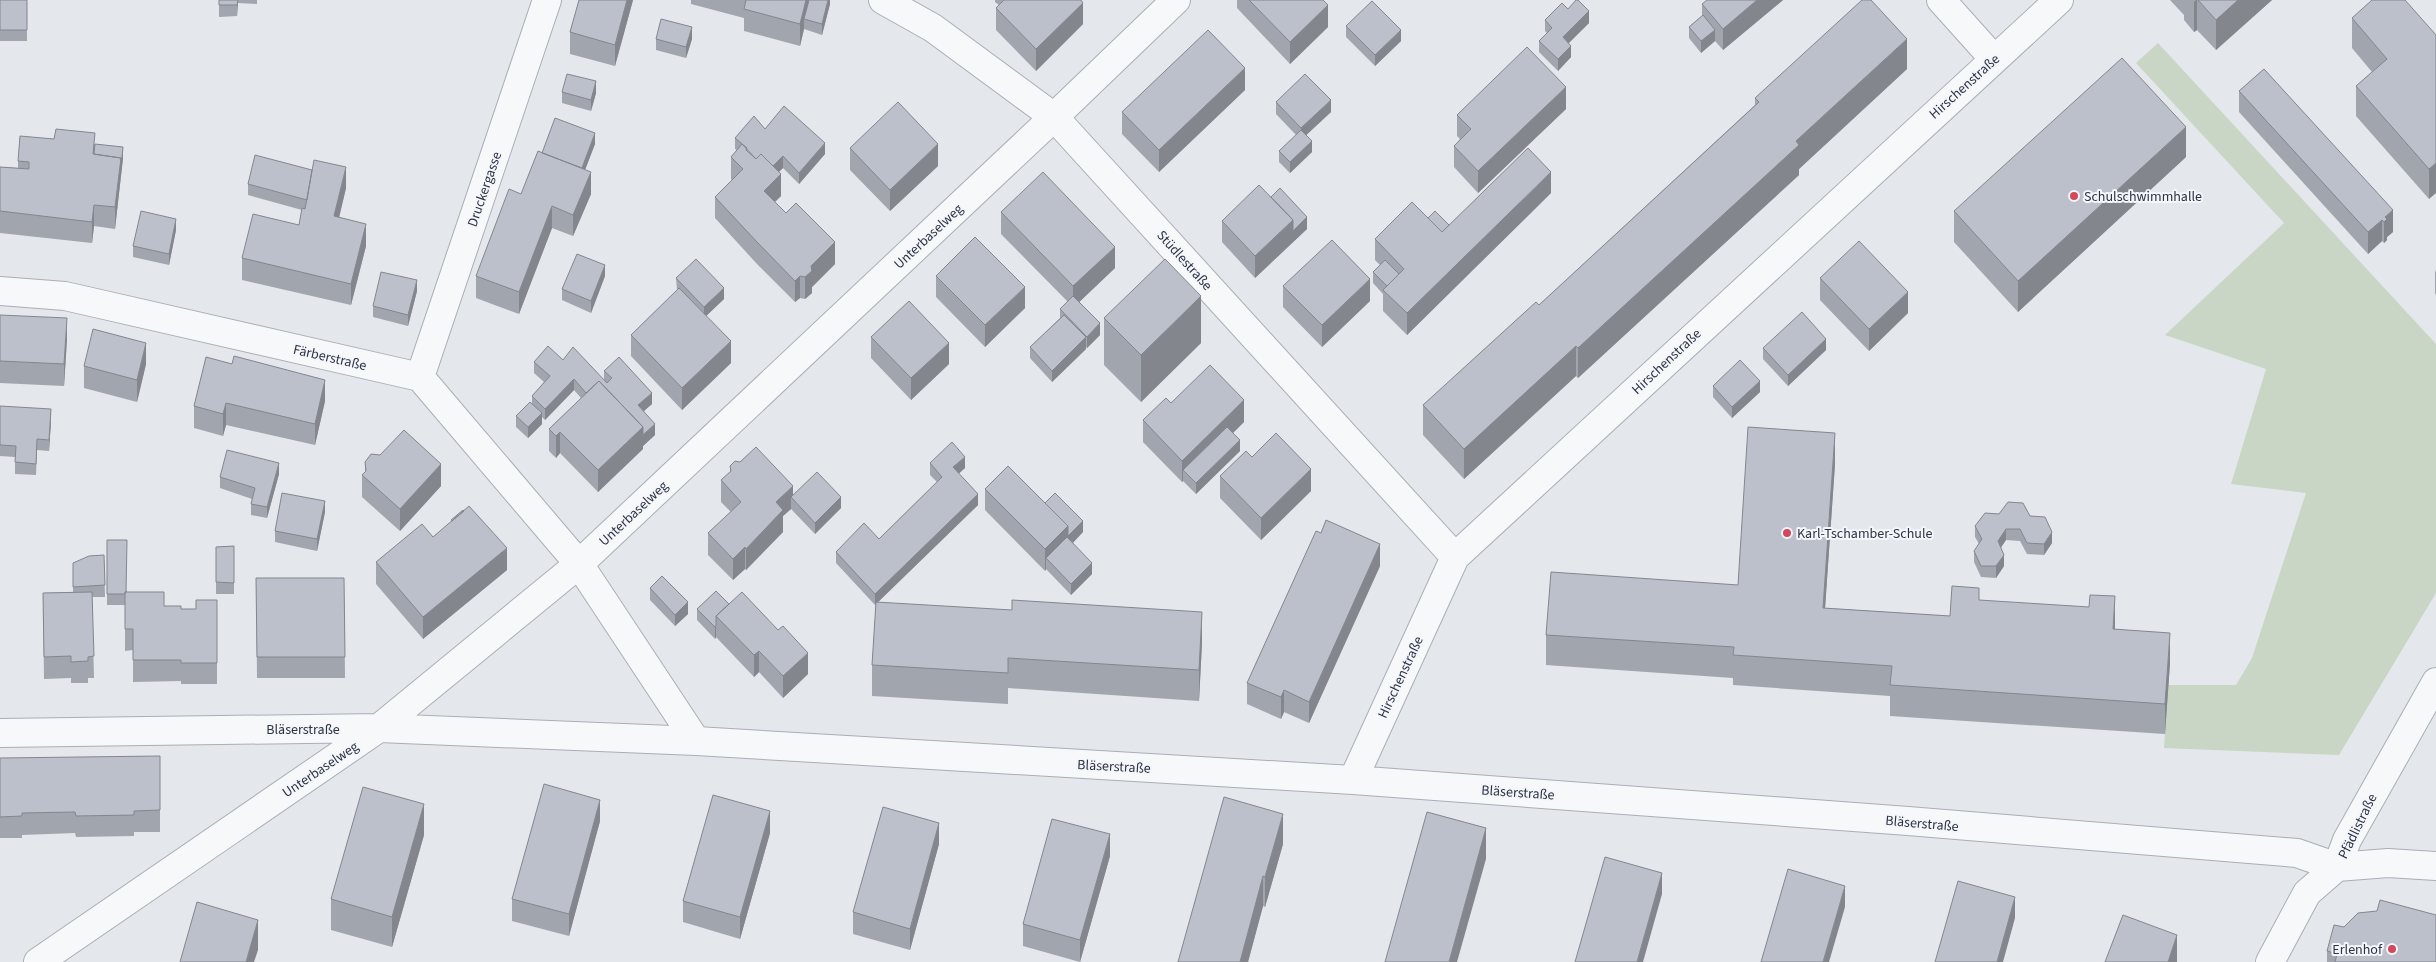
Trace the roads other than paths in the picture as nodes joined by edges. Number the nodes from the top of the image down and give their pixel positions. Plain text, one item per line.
1 (547, 0) edge
2 (883, 0) edge
3 (1176, 0) edge
4 (1942, 0) edge
5 (2059, 0) edge
6 (1994, 59) junction
7 (1054, 117) junction
8 (0, 291) edge
9 (420, 378) junction
10 (1455, 557) junction
11 (579, 564) junction
12 (2436, 682) edge
13 (379, 728) junction
14 (0, 733) edge
15 (696, 741) junction
16 (1353, 780) junction
17 (2436, 866) edge
18 (2337, 867) junction
19 (38, 962) edge
20 (2270, 962) edge

1 - 9 street, Druckergasse
2 - 7 street, Stüdlestraße
3 - 7 street, Unterbaselweg
4 - 6 street
5 - 6 street, Hirschenstraße
6 - 10 street, Hirschenstraße
7 - 10 street, Stüdlestraße
7 - 11 street, Unterbaselweg
8 - 9 street, Färberstraße
9 - 11 street
10 - 16 street, Hirschenstraße
11 - 13 street, Unterbaselweg
11 - 15 street
12 - 18 street, Pfädlistraße
13 - 14 street, Bläserstraße
13 - 15 street, Bläserstraße
13 - 19 street, Unterbaselweg
15 - 16 street, Bläserstraße
16 - 18 street, Bläserstraße
17 - 18 street
18 - 20 street, Pfädlistraße

